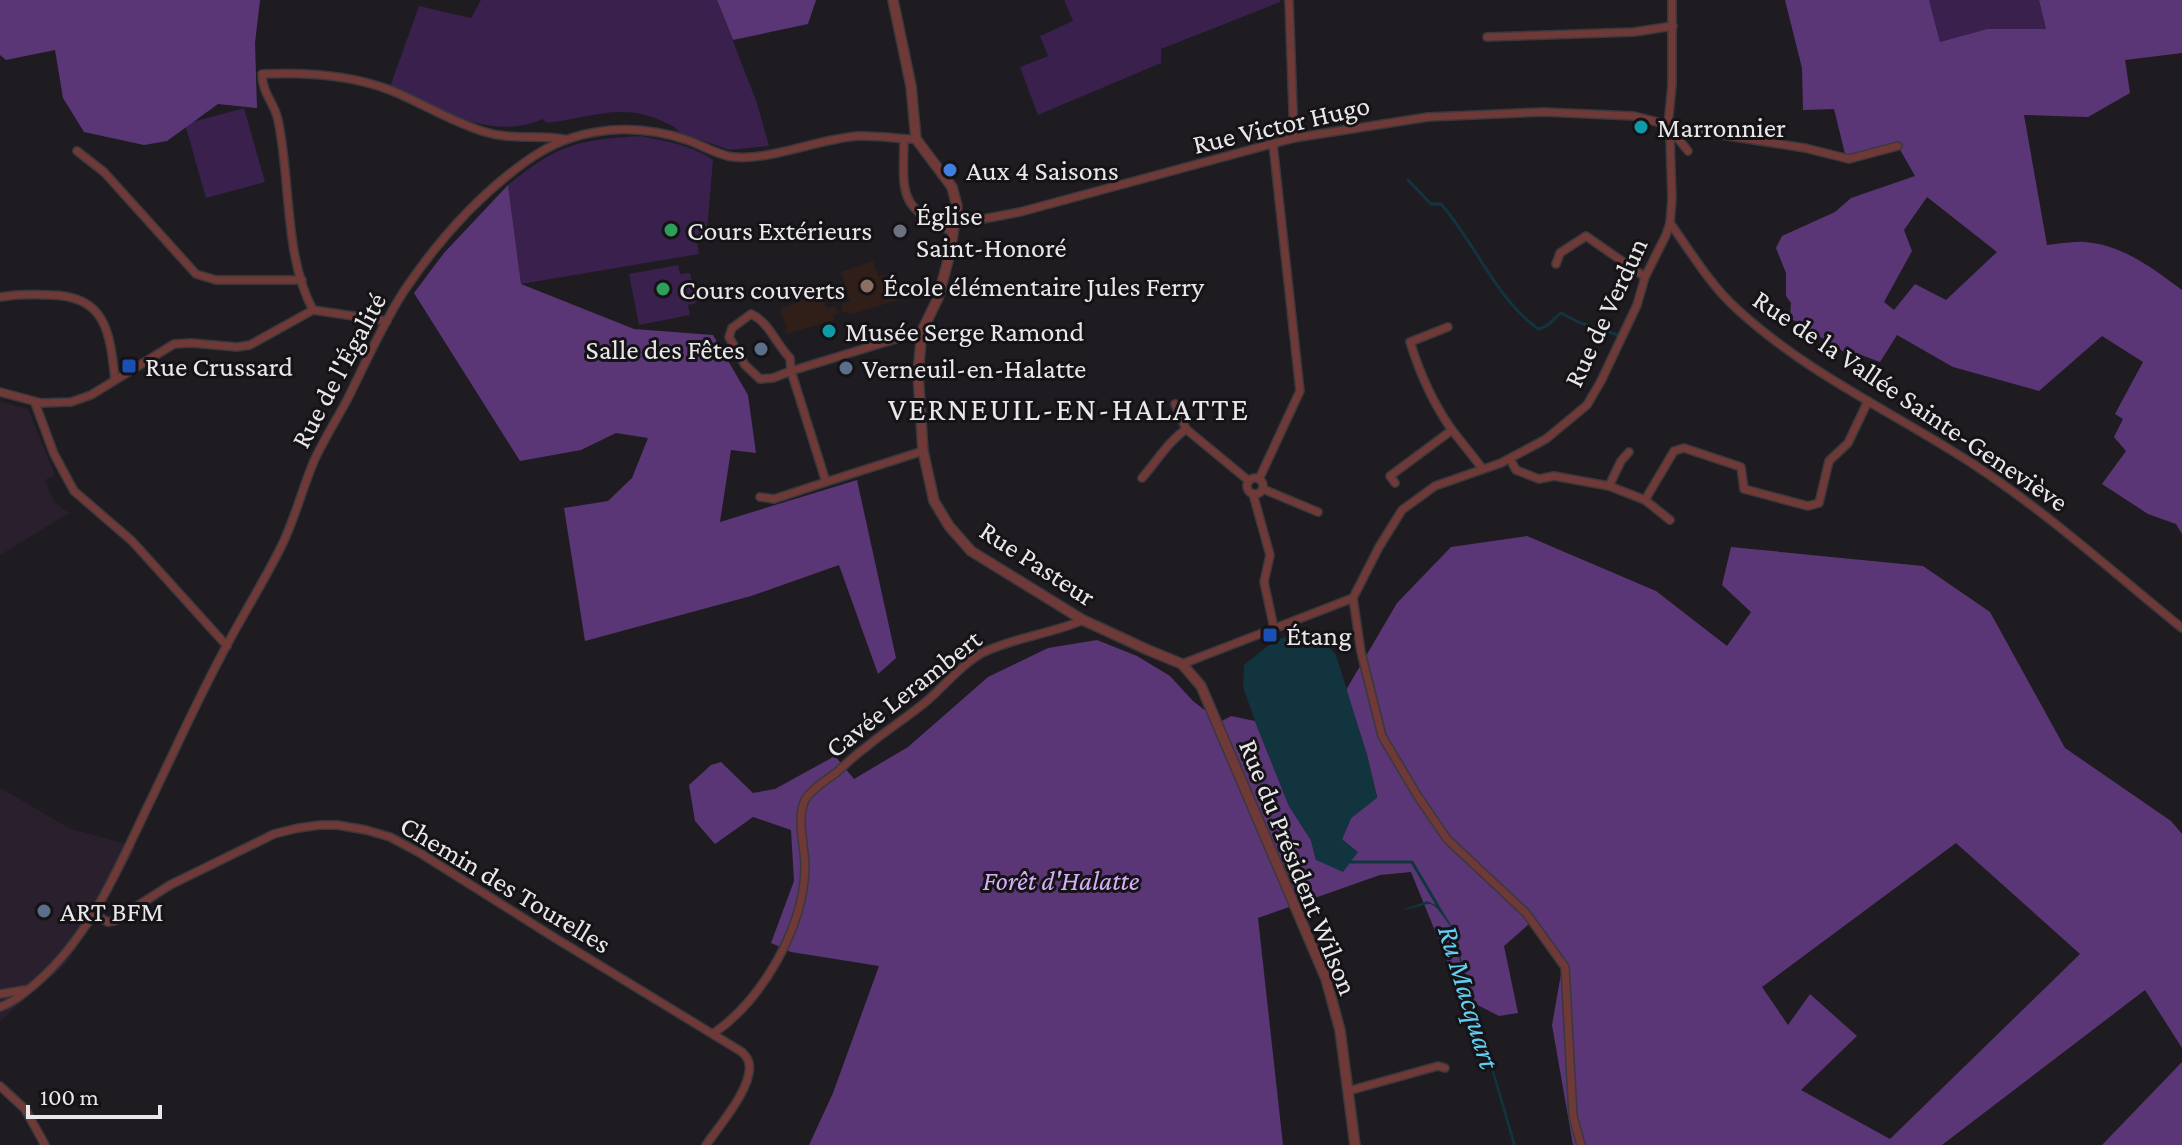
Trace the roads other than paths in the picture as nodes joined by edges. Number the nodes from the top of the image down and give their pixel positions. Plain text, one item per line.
1 (893, 0) edge
2 (1289, 0) edge
3 (1672, 0) edge
4 (1673, 26) junction
5 (1487, 37) dead end
6 (1668, 125) junction
7 (1294, 138) junction
8 (904, 139) junction
9 (916, 139) junction
10 (567, 140) junction
11 (1273, 144) junction
12 (1898, 146) dead end
13 (77, 151) dead end
14 (1688, 151) dead end
15 (956, 218) junction
16 (1670, 223) junction
17 (953, 232) junction
18 (1556, 264) dead end
19 (1645, 277) junction
20 (302, 280) junction
21 (0, 297) edge
22 (313, 310) junction
23 (387, 321) junction
24 (1448, 327) dead end
25 (922, 331) junction
26 (791, 371) junction
27 (115, 380) junction
28 (0, 392) edge
29 (1868, 401) junction
30 (35, 403) junction
31 (1175, 404) dead end
32 (1186, 429) junction
33 (1452, 430) junction
34 (923, 451) junction
35 (1629, 452) dead end
36 (1510, 459) junction
37 (1482, 468) junction
38 (1142, 478) dead end
39 (1259, 479) junction
40 (1249, 481) junction
41 (826, 482) junction
42 (1395, 483) dead end
43 (1609, 486) junction
44 (1263, 489) junction
45 (1253, 494) junction
46 (760, 497) dead end
47 (1645, 500) junction
48 (1318, 512) dead end
49 (1670, 520) dead end
50 (1353, 598) junction
51 (1083, 620) junction
52 (1274, 628) junction
53 (2182, 628) edge
54 (227, 646) junction
55 (1182, 664) junction
56 (93, 914) junction
57 (39, 980) junction
58 (0, 994) edge
59 (0, 1007) edge
60 (714, 1033) junction
61 (1445, 1068) dead end
62 (0, 1086) edge
63 (1348, 1091) junction
64 (45, 1145) edge
65 (706, 1145) edge
66 (1355, 1145) edge
67 (1581, 1145) edge

1 - 9 street
2 - 7 street
3 - 4 street, Rue de Verdun
4 - 5 street
4 - 6 street, Rue de Verdun
6 - 7 street, Rue Victor Hugo
6 - 12 street, Rue Victor Hugo
6 - 14 street
6 - 16 street, Rue de Verdun
7 - 11 street, Rue Victor Hugo
8 - 9 street, Rue de l'Égalité
8 - 10 street, Rue de l'Égalité
8 - 17 street
9 - 15 street
10 - 20 street
10 - 23 street, Rue de l'Égalité
11 - 15 street, Rue Victor Hugo
11 - 39 street
13 - 20 street
15 - 17 street, Rue Pasteur
16 - 19 street, Rue de Verdun
16 - 29 street, Rue de la Vallée Sainte-Geneviève
17 - 25 street, Rue Pasteur
18 - 19 street
19 - 36 street, Rue de Verdun
20 - 22 street
21 - 27 street
22 - 23 street
22 - 27 street
23 - 54 street, Rue de l'Égalité
24 - 33 street
25 - 26 street
25 - 34 street, Rue Pasteur
26 - 26 street
26 - 41 street
27 - 30 street
28 - 30 street
29 - 47 street
29 - 53 street, Rue de la Vallée Sainte-Geneviève
30 - 54 street
31 - 32 street
32 - 38 street
32 - 40 street
33 - 37 street
33 - 42 street
34 - 41 street
34 - 51 street, Rue Pasteur
35 - 43 street
36 - 37 street, Rue de Verdun
36 - 43 street
37 - 50 street, Rue de Verdun
39 - 40 street
39 - 44 street
40 - 45 street
41 - 46 street
43 - 47 street
44 - 45 street
44 - 48 street
45 - 52 street
47 - 49 street
50 - 52 street
50 - 67 street
51 - 55 street, Rue Pasteur
51 - 60 street, Cavée Lerambert
52 - 55 street
54 - 56 street, Rue de l'Égalité
55 - 63 street, Rue du Président Wilson
56 - 57 street, Rue de l'Égalité
56 - 60 street, Chemin des Tourelles
57 - 58 street
57 - 59 street, Rue de l'Égalité
60 - 65 street, Chemin des Tourelles
61 - 63 street
62 - 64 street
63 - 66 street, Rue du Président Wilson

